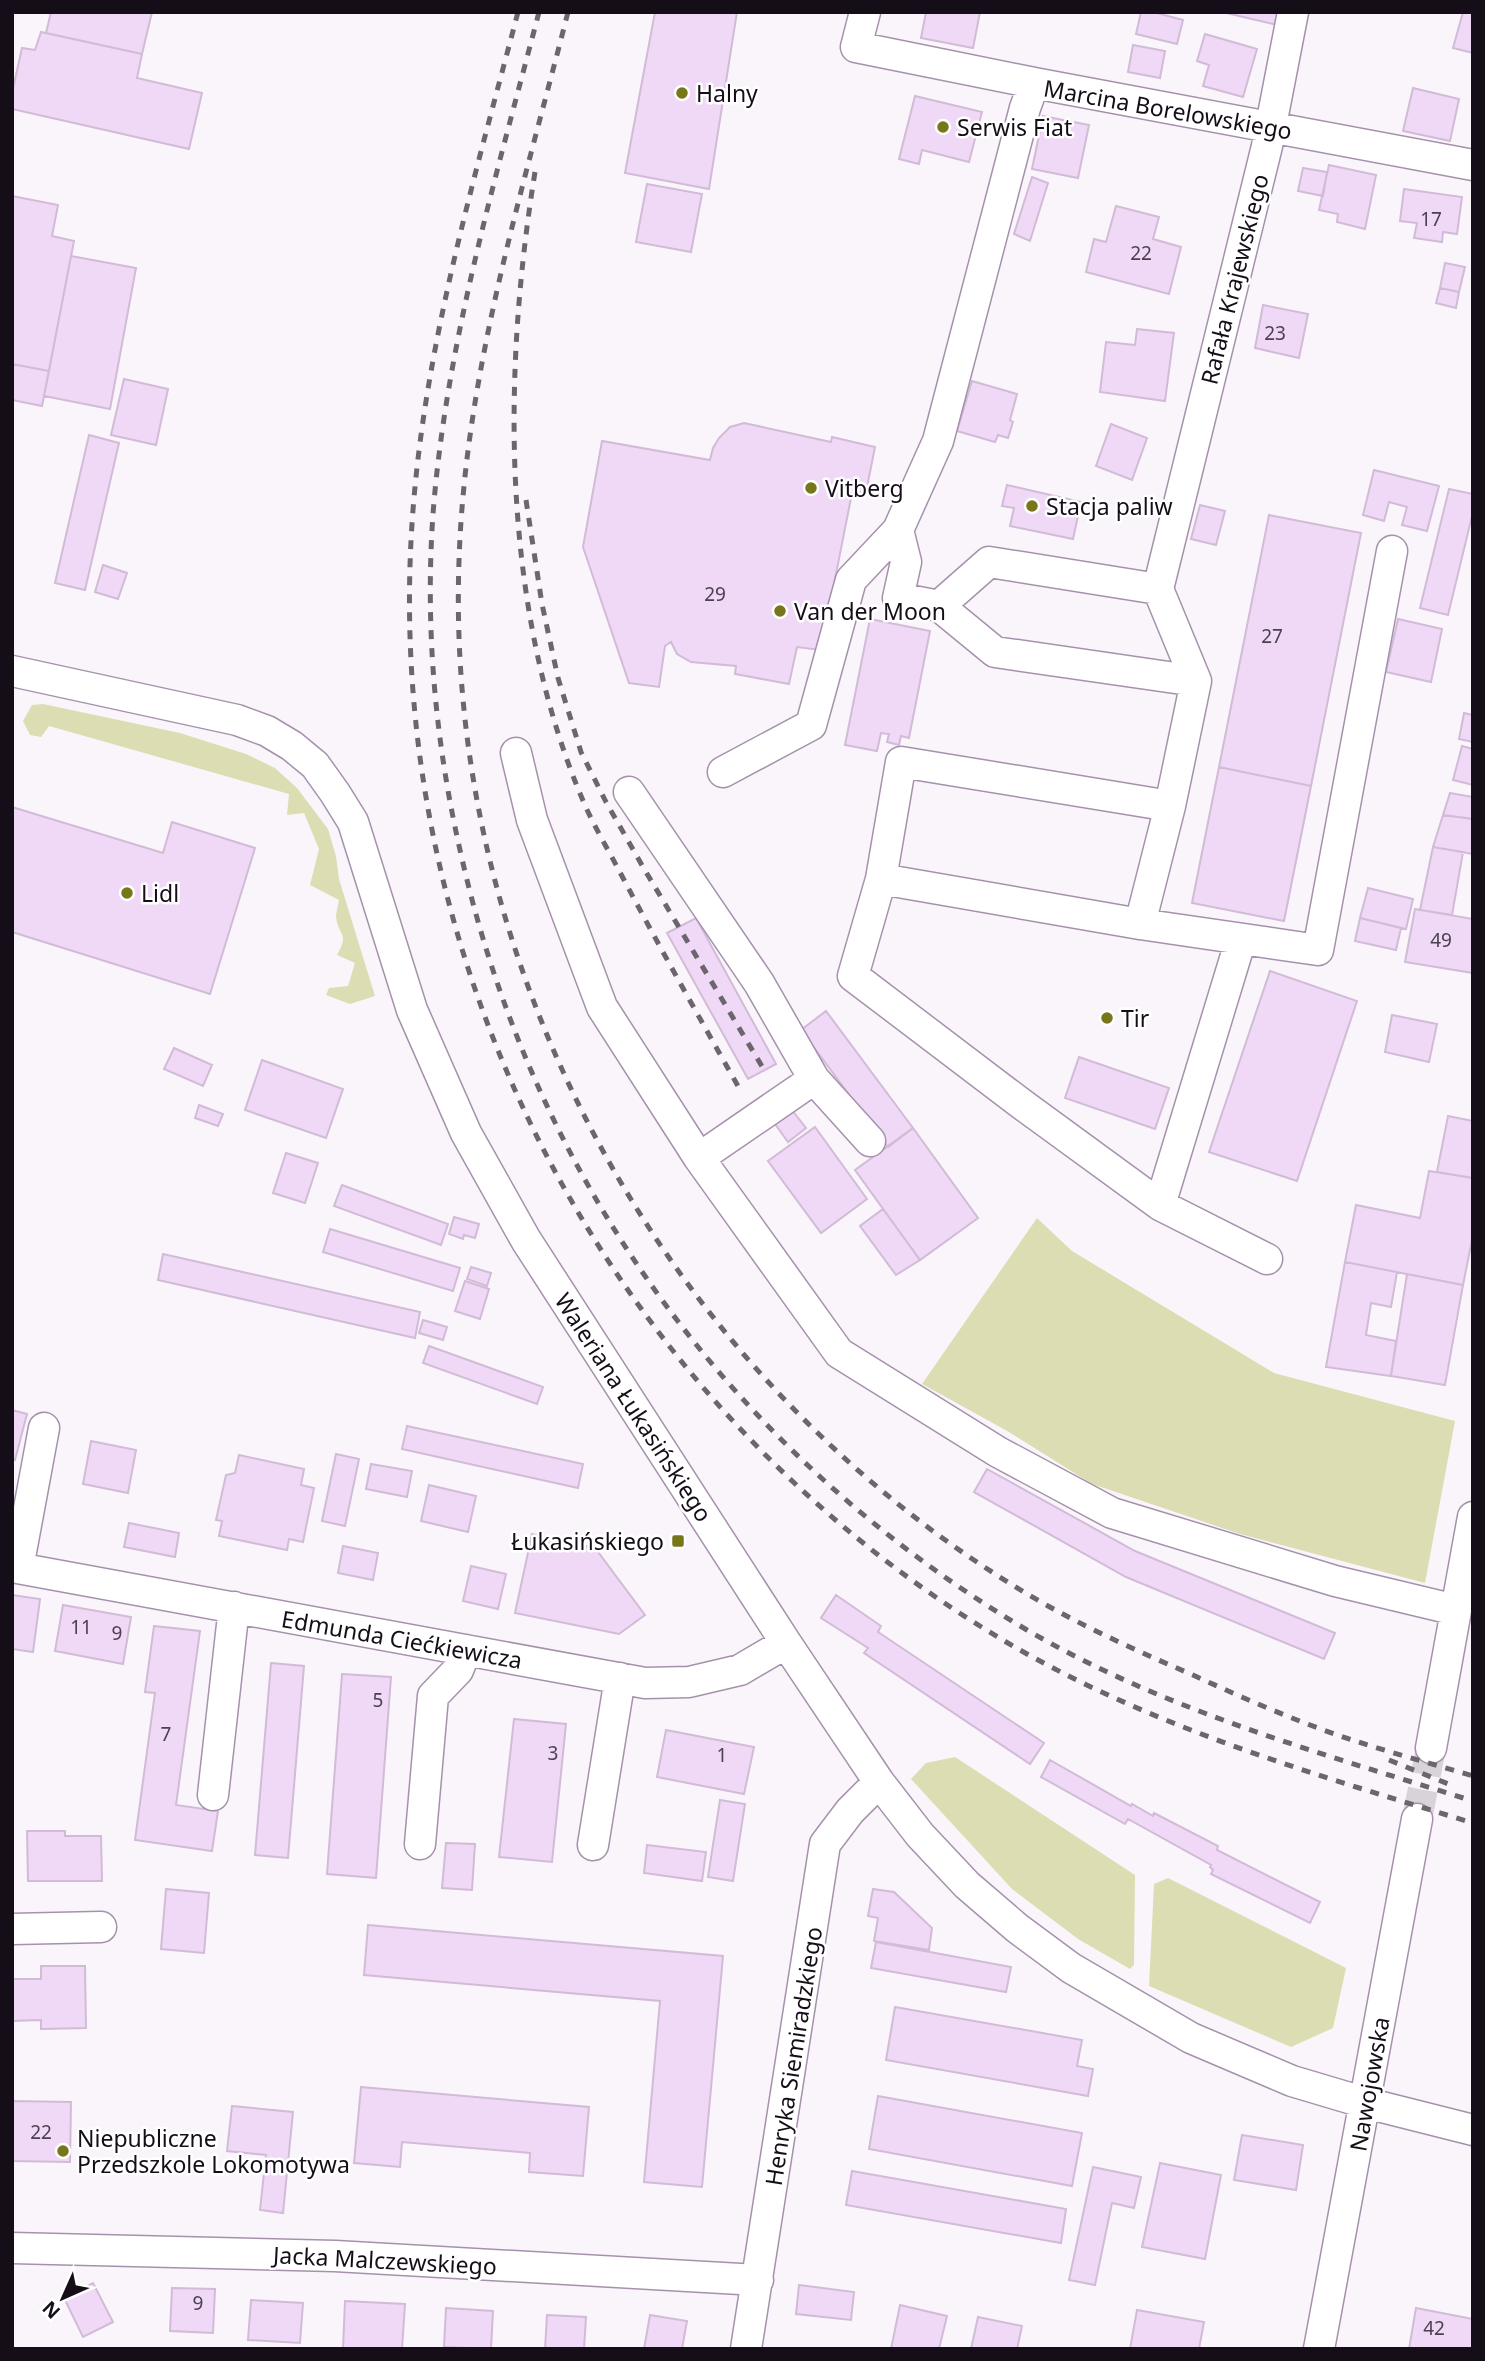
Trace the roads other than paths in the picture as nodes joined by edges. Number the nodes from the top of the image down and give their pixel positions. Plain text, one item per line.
1 (865, 12) edge
2 (1293, 12) edge
3 (1034, 83) junction
4 (1271, 128) junction
5 (1473, 165) edge
6 (898, 530) junction
7 (1392, 551) dead end
8 (1158, 589) junction
9 (939, 606) junction
10 (12, 671) edge
11 (1196, 681) junction
12 (516, 753) dead end
13 (723, 772) dead end
14 (629, 792) dead end
15 (1171, 806) junction
16 (881, 879) junction
17 (1140, 924) junction
18 (1241, 939) junction
19 (814, 1079) junction
20 (870, 1141) dead end
21 (699, 1158) junction
22 (1160, 1205) junction
23 (1268, 1259) dead end
24 (44, 1428) dead end
25 (1473, 1517) edge
26 (15, 1567) edge
27 (1462, 1605) edge
28 (233, 1608) junction
29 (786, 1643) junction
30 (466, 1650) junction
31 (620, 1678) junction
32 (1431, 1748) tunnel mouth
33 (879, 1782) junction
34 (213, 1795) dead end
35 (1417, 1819) tunnel mouth
36 (419, 1844) dead end
37 (593, 1845) dead end
38 (101, 1927) dead end
39 (12, 1929) edge
40 (1366, 2103) junction
41 (1473, 2130) edge
42 (12, 2248) edge
43 (758, 2280) junction
44 (746, 2349) edge
45 (1320, 2349) edge

1 - 3 street
2 - 4 street, Rafała Krajewskiego
3 - 4 street, Marcina Borelowskiego
3 - 6 street, Marcina Borelowskiego
4 - 5 street, Marcina Borelowskiego
4 - 8 street, Rafała Krajewskiego
6 - 9 street
6 - 13 street, Marcina Borelowskiego
7 - 18 street
8 - 9 street
8 - 11 street
9 - 11 street
10 - 29 street, Waleriana Łukasińskiego
11 - 15 street
12 - 21 street
14 - 19 street
15 - 16 street
15 - 17 street
16 - 17 street
16 - 22 street
17 - 18 street
18 - 22 street
19 - 20 street
19 - 21 street
21 - 27 street
22 - 23 street
24 - 26 street
25 - 27 street
26 - 28 street, Edmunda Ciećkiewicza
27 - 32 street
28 - 30 street, Edmunda Ciećkiewicza
28 - 34 street
29 - 31 street, Edmunda Ciećkiewicza
29 - 33 street, Waleriana Łukasińskiego
30 - 31 street, Edmunda Ciećkiewicza
30 - 36 street
31 - 37 street
33 - 40 street, Waleriana Łukasińskiego
33 - 43 street, Henryka Siemiradzkiego
35 - 40 street, Nawojowska
38 - 39 street
40 - 41 street, Waleriana Łukasińskiego
40 - 45 street, Nawojowska
42 - 43 street, Jacka Malczewskiego
43 - 44 street, Henryka Siemiradzkiego

